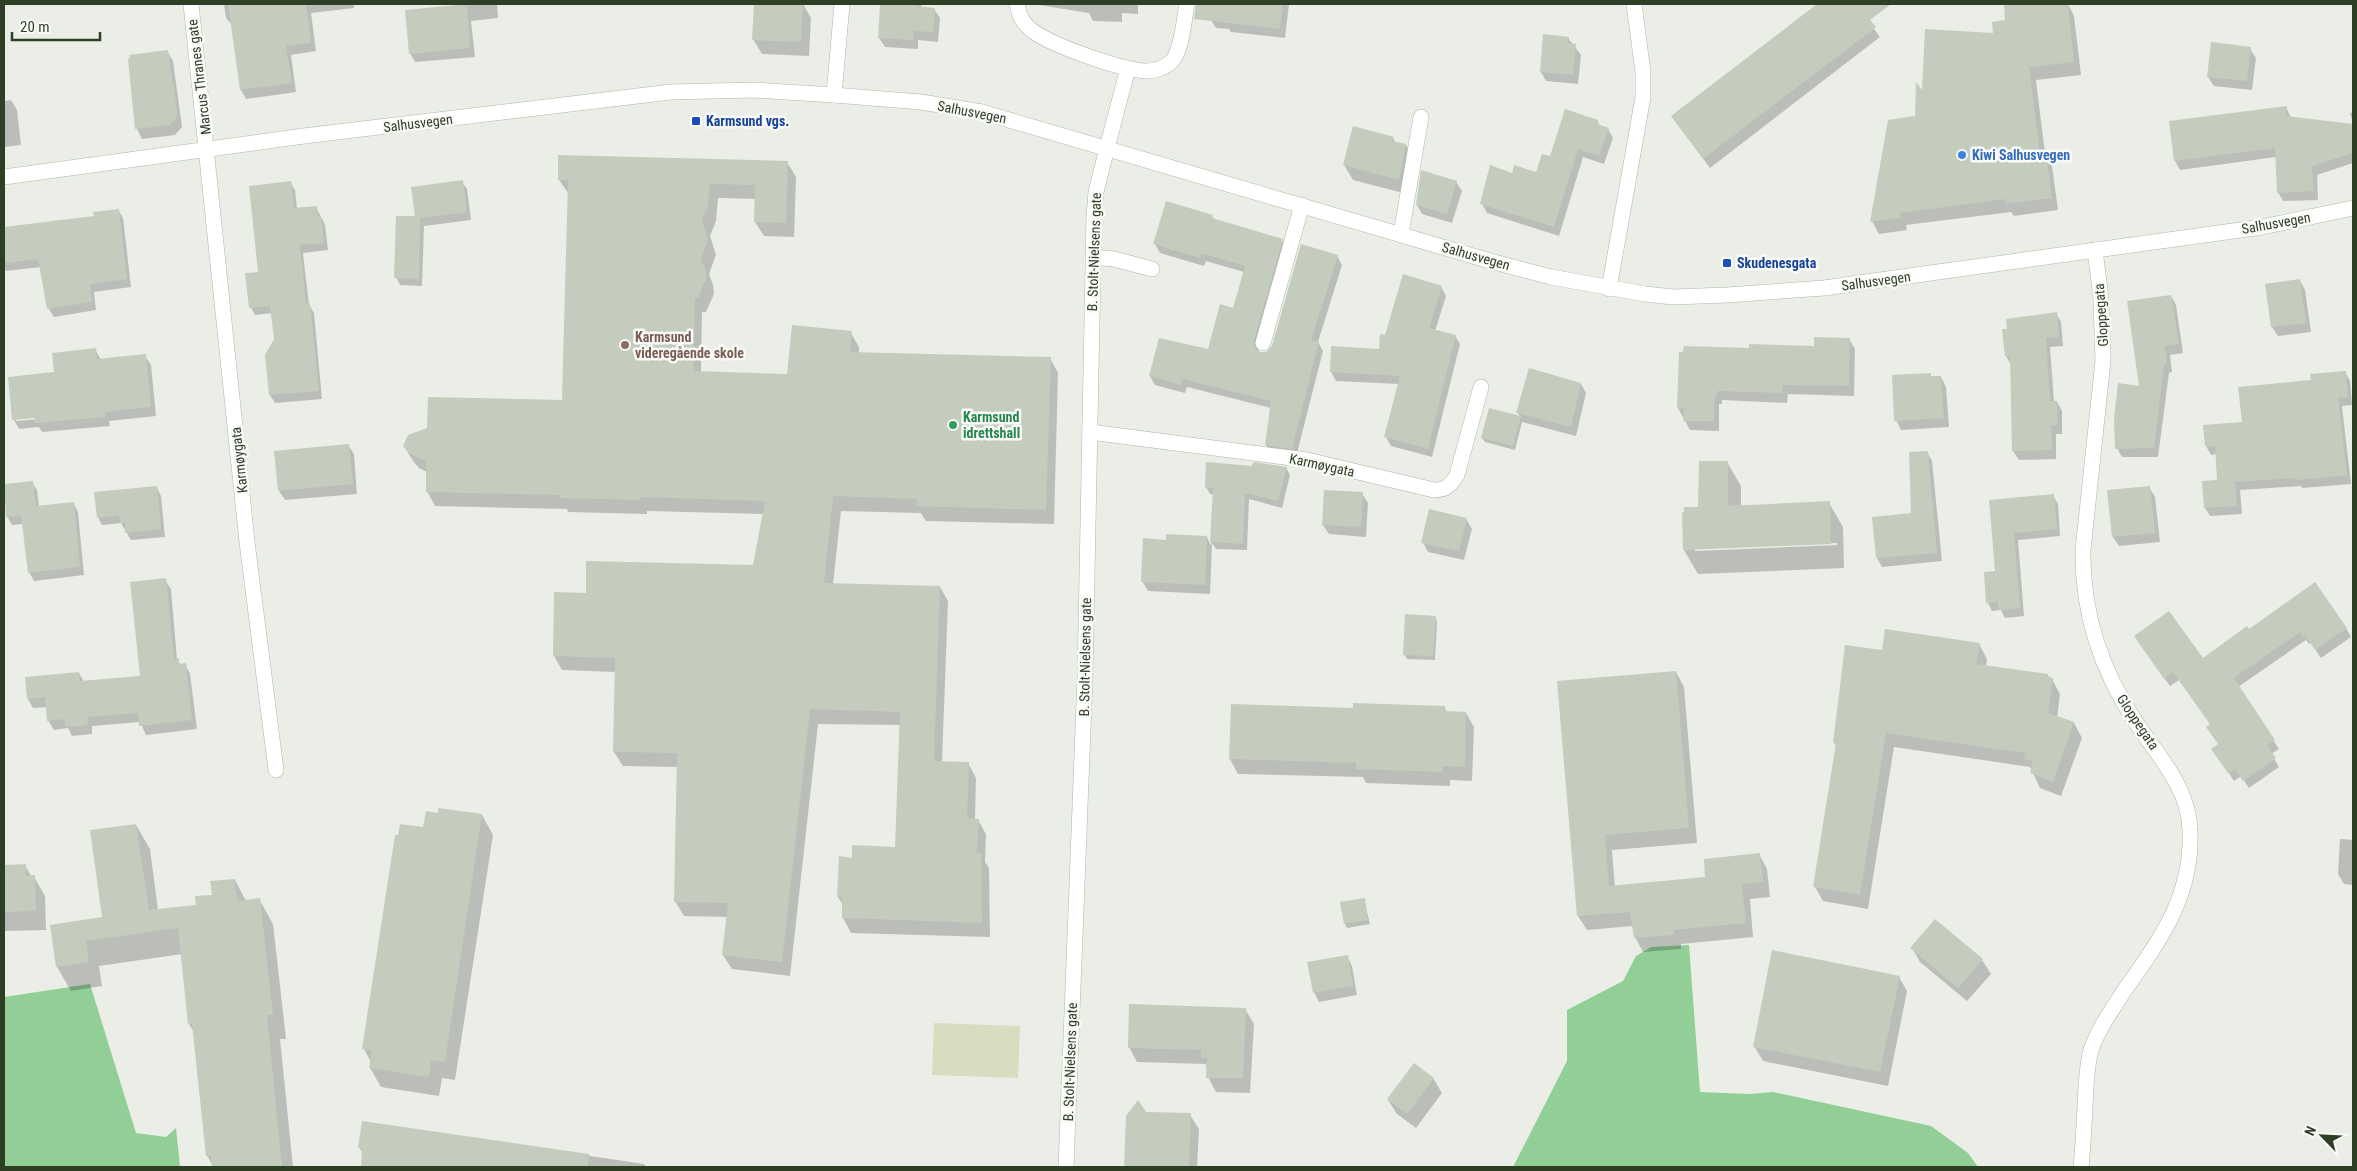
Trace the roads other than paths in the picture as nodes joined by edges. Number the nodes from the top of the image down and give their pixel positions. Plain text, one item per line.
1 (191, 4) edge
2 (842, 4) edge
3 (1017, 4) edge
4 (1187, 4) edge
5 (1634, 4) edge
6 (1128, 68) junction
7 (834, 95) junction
8 (1421, 116) dead end
9 (1107, 148) junction
10 (208, 150) junction
11 (4, 177) edge
12 (1302, 204) junction
13 (2353, 208) edge
14 (1401, 234) junction
15 (2095, 250) junction
16 (1093, 257) junction
17 (1152, 269) dead end
18 (1609, 289) junction
19 (1263, 343) dead end
20 (1481, 387) dead end
21 (1090, 432) junction
22 (276, 770) dead end
23 (1066, 1167) edge
24 (2081, 1167) edge

1 - 10 street, Marcus Thranes gate
2 - 7 street
3 - 6 street
4 - 6 street
5 - 18 street
6 - 9 street
7 - 9 street, Salhusvegen
7 - 10 street, Salhusvegen
8 - 14 street
9 - 12 street, Salhusvegen
9 - 16 street, B. Stolt-Nielsens gate
10 - 11 street, Salhusvegen
10 - 22 street, Karmøygata
12 - 14 street, Salhusvegen
12 - 19 street
13 - 15 street, Salhusvegen
14 - 18 street, Salhusvegen
15 - 18 street, Salhusvegen
15 - 24 street, Gloppegata
16 - 17 street
16 - 21 street, B. Stolt-Nielsens gate
20 - 21 street, Karmøygata
21 - 23 street, B. Stolt-Nielsens gate

